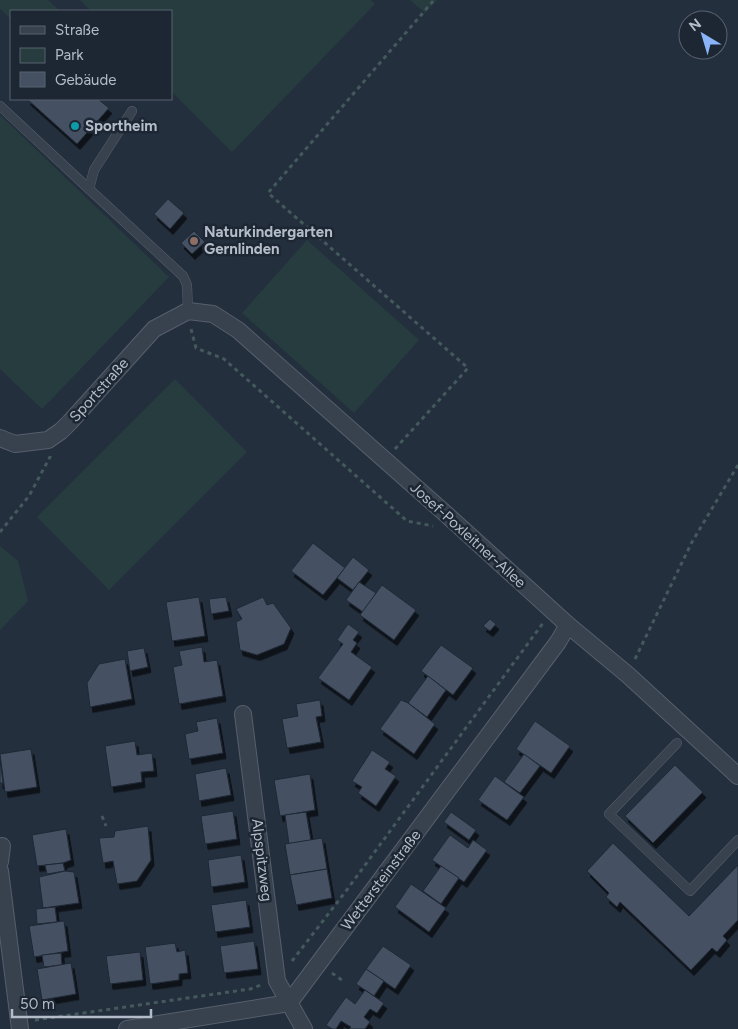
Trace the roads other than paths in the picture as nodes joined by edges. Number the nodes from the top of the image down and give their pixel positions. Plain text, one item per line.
1 (0, 106) edge
2 (132, 111) dead end
3 (89, 189) junction
4 (188, 311) junction
5 (0, 438) edge
6 (568, 625) junction
7 (243, 714) dead end
8 (677, 743) dead end
9 (738, 776) edge
10 (738, 840) edge
11 (0, 871) edge
12 (289, 1003) junction
13 (20, 1026) edge
14 (138, 1028) edge
15 (304, 1029) edge

1 - 3 lane
2 - 3 lane
3 - 4 lane
4 - 5 street, Sportstraße
4 - 6 street, Josef-Poxleitner-Allee
6 - 9 street, Josef-Poxleitner-Allee
6 - 12 street, Wettersteinstraße
7 - 12 street, Alpspitzweg
8 - 10 lane
11 - 13 street
12 - 14 street
12 - 15 street, Alpspitzweg

